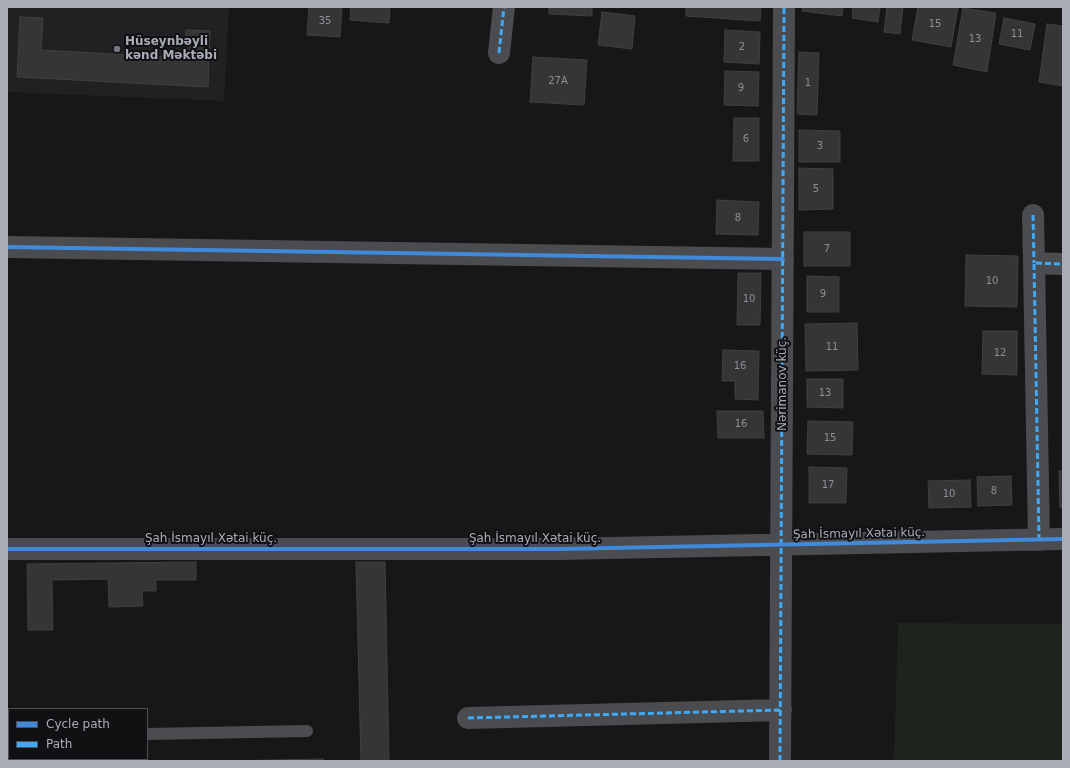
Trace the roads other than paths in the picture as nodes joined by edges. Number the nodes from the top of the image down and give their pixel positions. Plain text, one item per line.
1 (504, 7) edge
2 (784, 7) edge
3 (499, 53) dead end
4 (1033, 215) dead end
5 (7, 247) edge
6 (783, 259) junction
7 (1034, 263) junction
8 (1063, 264) edge
9 (1063, 539) edge
10 (1039, 540) junction
11 (782, 545) junction
12 (7, 548) edge
13 (781, 710) junction
14 (468, 718) dead end
15 (307, 731) dead end
16 (148, 734) edge
17 (780, 761) edge

1 - 3 street
2 - 6 street, Nərimanov küç.
4 - 7 street
5 - 6 street
6 - 11 street, Nərimanov küç.
7 - 8 street
7 - 10 street
9 - 10 street, Şah İsmayıl Xətai küç.
10 - 11 street, Şah İsmayıl Xətai küç.
11 - 12 street, Şah İsmayıl Xətai küç.
11 - 13 street, Nərimanov küç.
13 - 14 street
13 - 17 street, Nərimanov küç.
15 - 16 lane

